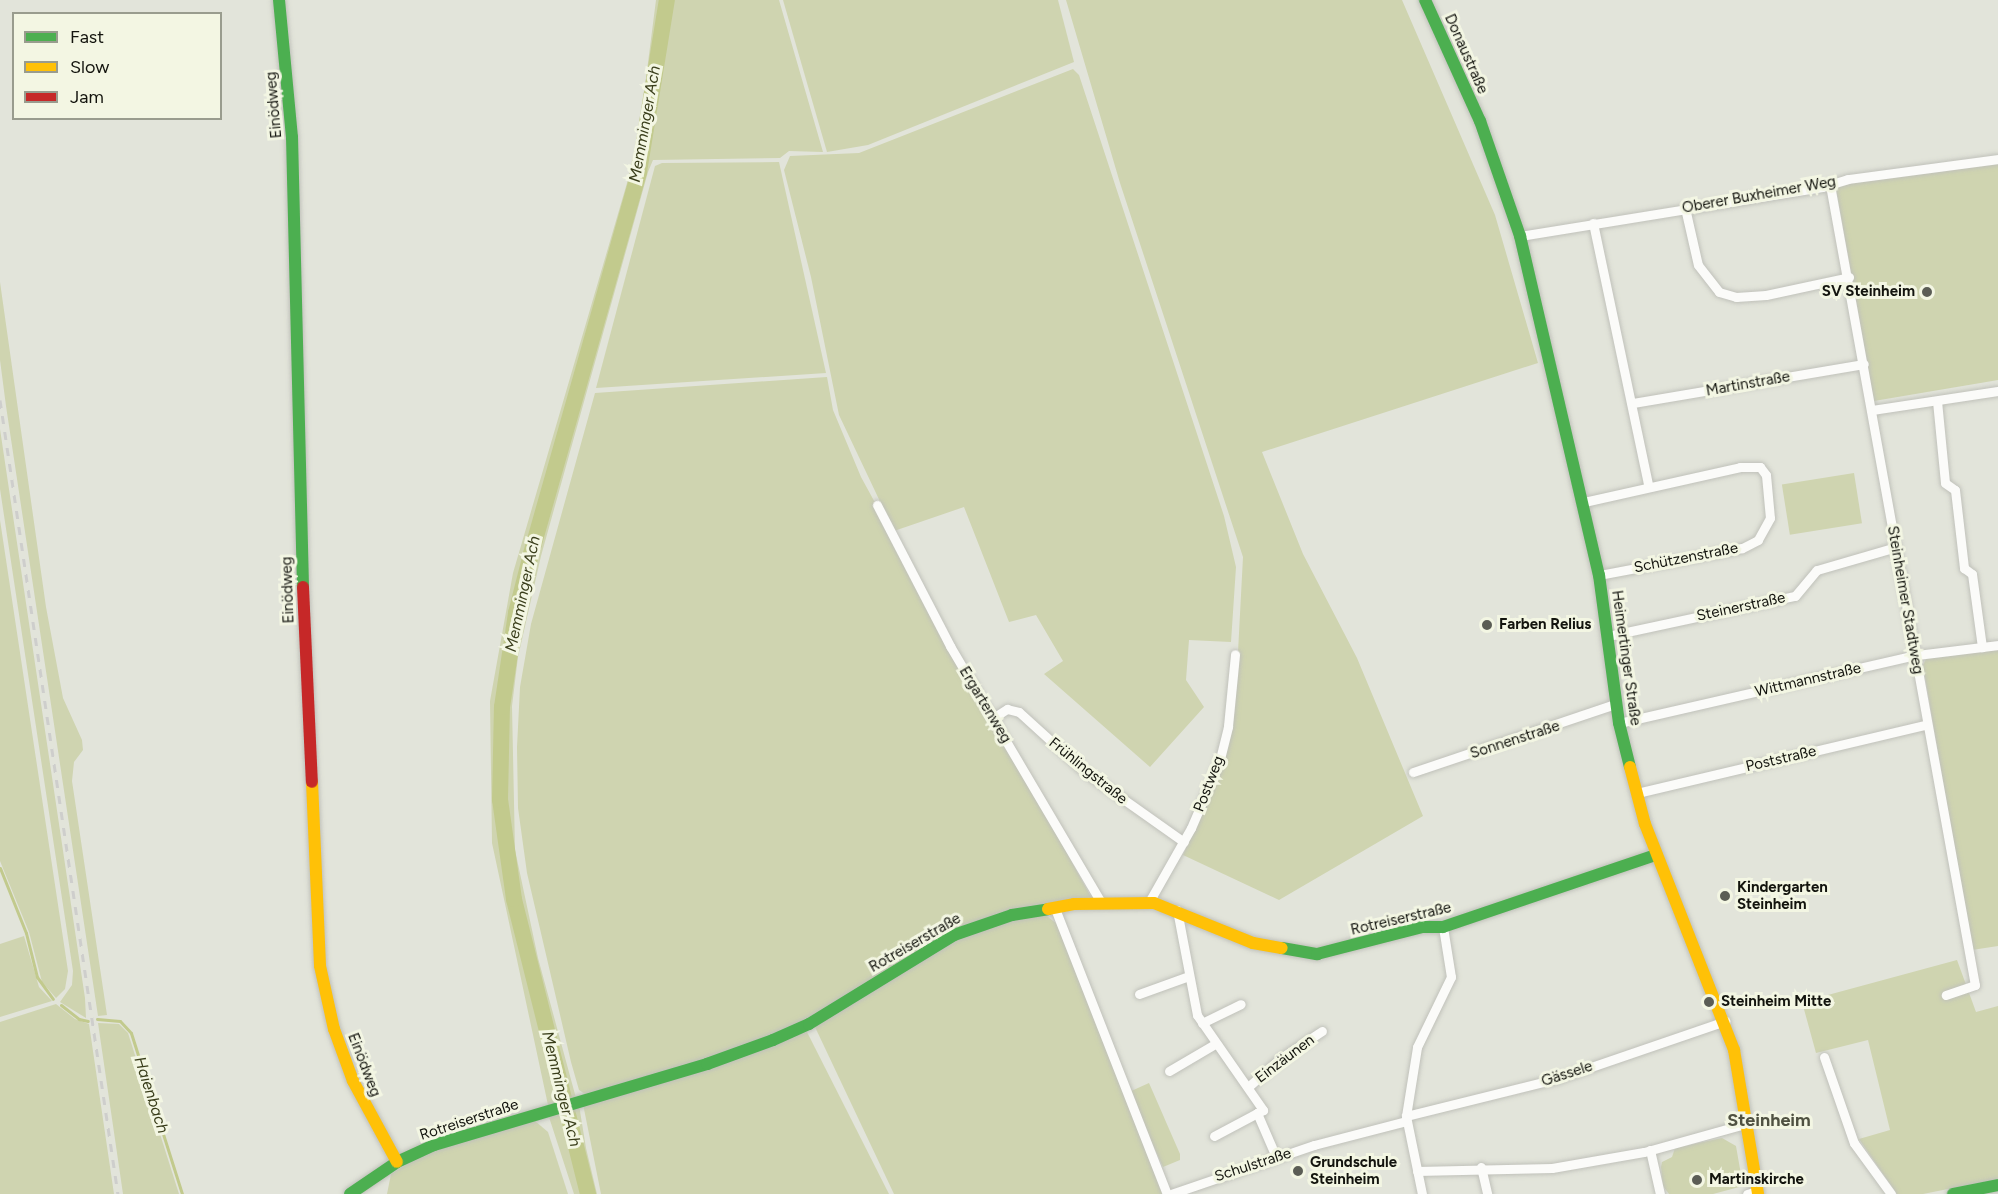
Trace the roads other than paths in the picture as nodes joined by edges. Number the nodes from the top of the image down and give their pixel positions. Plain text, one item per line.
1 (279, 0) edge
2 (1425, 0) edge
3 (1480, 121) joint
4 (1998, 159) edge
5 (1830, 185) junction
6 (1685, 208) junction
7 (1593, 223) junction
8 (1520, 237) junction
9 (1849, 277) junction
10 (1864, 364) junction
11 (1998, 391) edge
12 (1937, 400) junction
13 (1633, 403) junction
14 (1872, 410) junction
15 (1648, 485) junction
16 (1584, 502) junction
17 (877, 505) dead end
18 (1896, 547) junction
19 (1599, 574) junction
20 (1608, 636) junction
21 (1998, 645) edge
22 (1982, 647) junction
23 (1234, 654) dead end
24 (1917, 655) junction
25 (1615, 704) junction
26 (993, 718) junction
27 (1619, 723) junction
28 (1925, 725) junction
29 (1413, 772) dead end
30 (1637, 793) junction
31 (1184, 842) junction
32 (1656, 855) junction
33 (1101, 902) junction
34 (1149, 902) junction
35 (1054, 906) junction
36 (1177, 910) junction
37 (1443, 927) junction
38 (1189, 976) junction
39 (1139, 994) dead end
40 (1946, 995) dead end
41 (1241, 1004) dead end
42 (1725, 1021) junction
43 (1202, 1023) junction
44 (1322, 1031) dead end
45 (1215, 1044) junction
46 (1824, 1058) dead end
47 (1168, 1071) dead end
48 (1248, 1087) junction
49 (1257, 1113) junction
50 (1406, 1118) junction
51 (1745, 1124) junction
52 (1214, 1136) dead end
53 (1650, 1150) junction
54 (1276, 1157) junction
55 (398, 1162) junction
56 (1482, 1167) junction
57 (1417, 1171) junction
58 (1998, 1185) edge
59 (1754, 1193) edge
60 (350, 1194) edge
61 (1169, 1194) edge
62 (1422, 1194) edge
63 (1487, 1194) edge
64 (1660, 1194) edge
65 (1891, 1194) edge
66 (1953, 1194) edge

1 - 55 street, Einödweg
2 - 3 street, Donaustraße
3 - 8 street, Heimertinger Straße
4 - 5 street, Oberer Buxheimer Weg
5 - 6 street, Oberer Buxheimer Weg
5 - 9 street, Steinheimer Stadtweg
6 - 7 street, Oberer Buxheimer Weg
6 - 9 street
7 - 8 street, Oberer Buxheimer Weg
7 - 13 street
8 - 16 street, Heimertinger Straße
9 - 10 street, Steinheimer Stadtweg
10 - 13 street, Martinstraße
10 - 14 street, Steinheimer Stadtweg
11 - 12 street
12 - 14 street
12 - 22 street
13 - 15 street
14 - 18 street, Steinheimer Stadtweg
15 - 16 street, Schützenstraße
15 - 19 street, Schützenstraße
16 - 19 street, Heimertinger Straße
17 - 26 street, Ergartenweg
18 - 20 street, Steinerstraße
18 - 24 street, Steinheimer Stadtweg
19 - 20 street, Heimertinger Straße
20 - 25 street, Heimertinger Straße
21 - 22 street, Wittmannstraße
22 - 24 street, Wittmannstraße
23 - 31 street, Postweg
24 - 27 street, Wittmannstraße
24 - 28 street, Steinheimer Stadtweg
25 - 27 street, Heimertinger Straße
25 - 29 street, Sonnenstraße
26 - 31 street, Frühlingstraße
26 - 33 street, Ergartenweg
27 - 30 street, Heimertinger Straße
28 - 30 street, Poststraße
28 - 40 street, Steinheimer Stadtweg
30 - 32 street, Heimertinger Straße
31 - 34 street, Postweg
32 - 37 street, Rotreiserstraße
32 - 42 street, Heimertinger Straße
33 - 34 street, Rotreiserstraße
33 - 35 street, Rotreiserstraße
34 - 36 street, Rotreiserstraße
35 - 55 street, Rotreiserstraße
35 - 61 street
36 - 37 street, Rotreiserstraße
36 - 38 street, Einzäunen
37 - 50 street
38 - 39 street
38 - 43 street, Einzäunen
41 - 43 street
42 - 50 street, Gässele
42 - 51 street, Heimertinger Straße
43 - 45 street, Einzäunen
44 - 48 street, Einzäunen
45 - 47 street
45 - 48 street, Einzäunen
46 - 65 street
48 - 49 street, Einzäunen
49 - 52 street
49 - 54 street, Einzäunen
50 - 54 street, Schulstraße
50 - 57 street
51 - 53 street
51 - 59 street, Heimertinger Straße
53 - 56 street
53 - 64 street
54 - 61 street, Schulstraße
55 - 60 street, Rotreiserstraße
56 - 57 street
56 - 63 street
57 - 62 street
58 - 66 street

